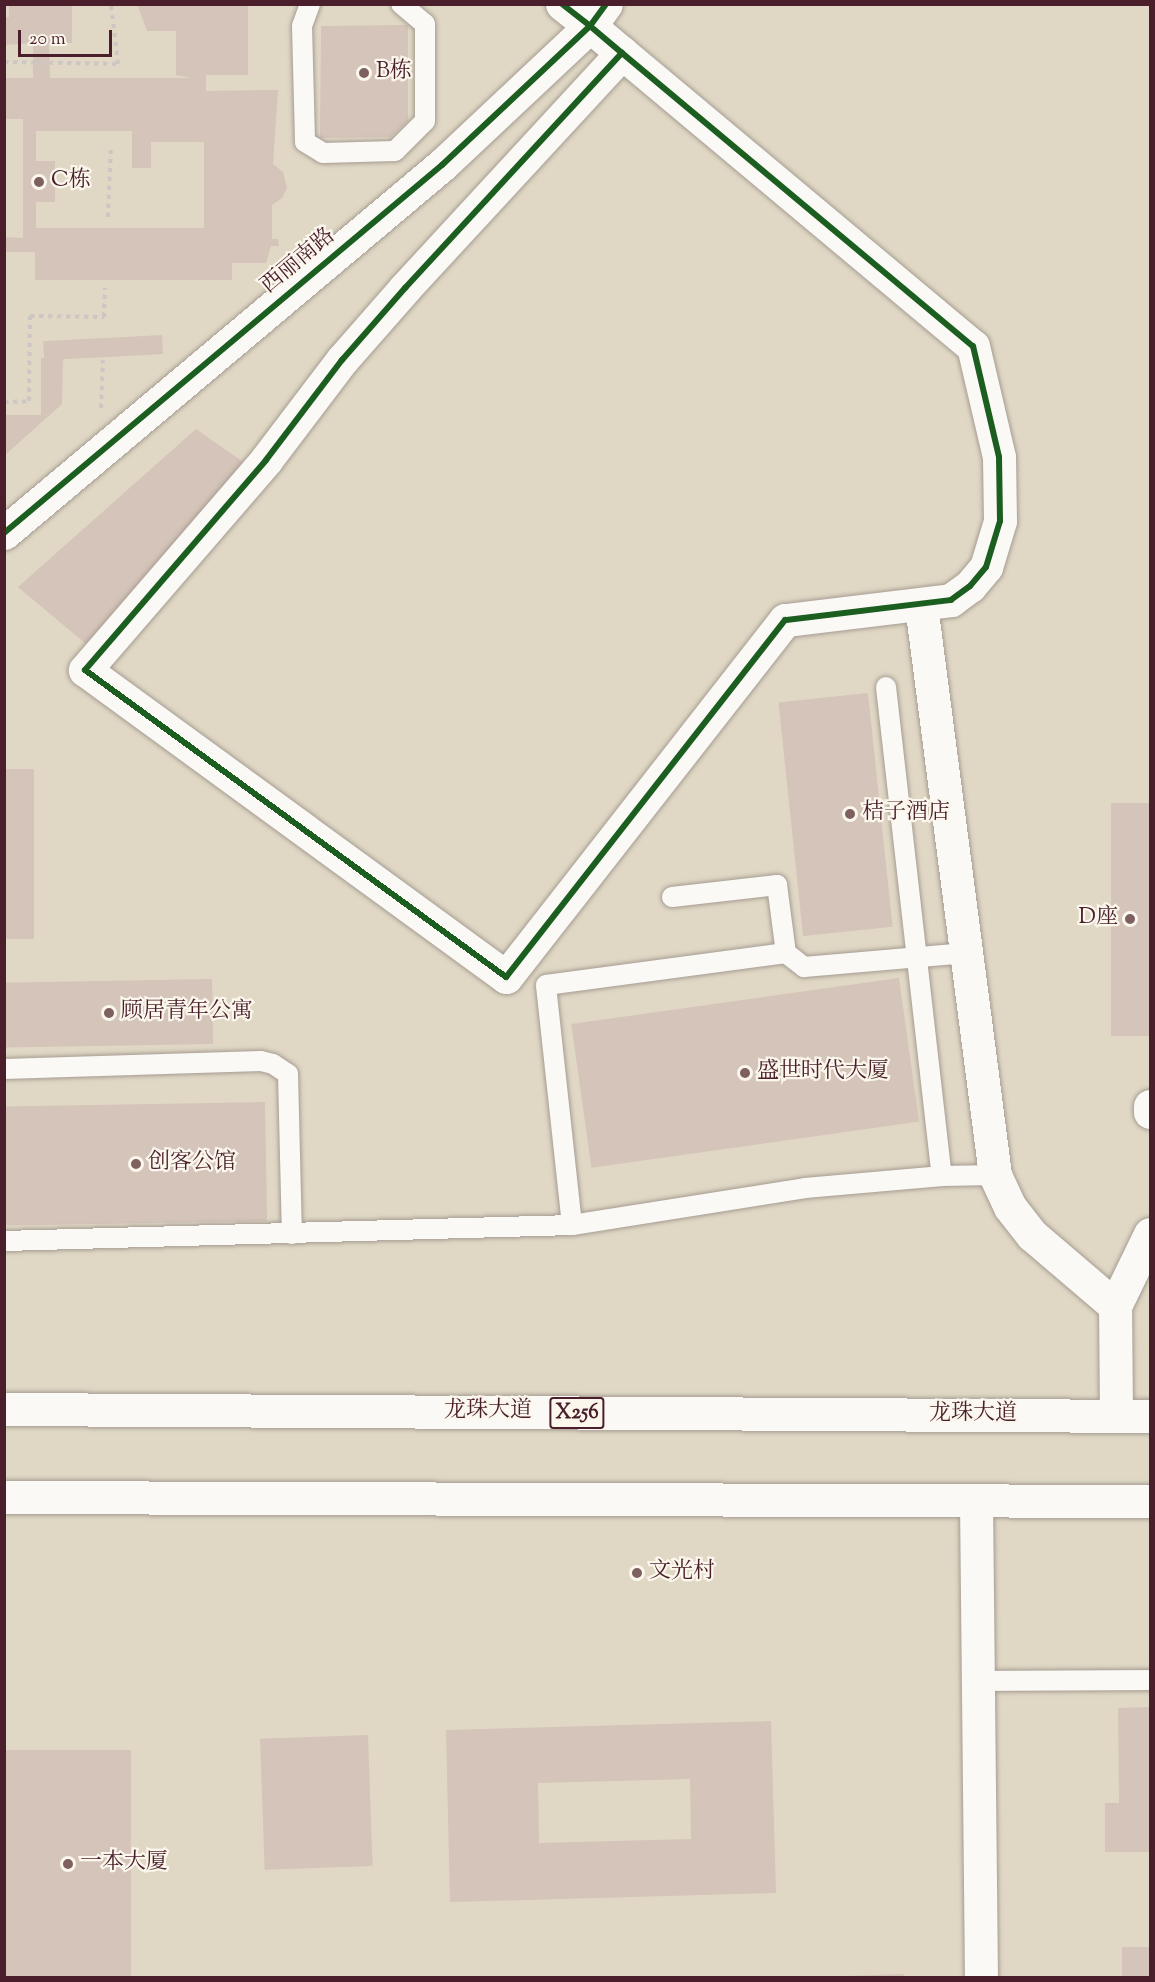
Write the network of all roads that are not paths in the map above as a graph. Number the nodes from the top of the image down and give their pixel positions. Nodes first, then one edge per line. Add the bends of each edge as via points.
1 (310, 4) edge
2 (401, 4) edge
3 (562, 4) edge
4 (598, 15) edge
5 (622, 53) junction
6 (4, 533) edge
7 (921, 605) junction
8 (886, 687) dead end
9 (672, 897) dead end
10 (786, 953) junction
11 (966, 953) junction
12 (916, 958) junction
13 (4, 1069) edge
14 (1150, 1106) edge
15 (1150, 1112) edge
16 (995, 1175) junction
17 (942, 1176) junction
18 (572, 1225) junction
19 (292, 1234) junction
20 (1150, 1234) edge
21 (4, 1241) edge
22 (1115, 1306) junction
23 (4, 1409) edge
24 (1116, 1416) junction
25 (1150, 1416) edge
26 (4, 1497) edge
27 (976, 1501) junction
28 (1150, 1501) edge
29 (1150, 1680) edge
30 (978, 1681) junction
31 (981, 1977) edge

1 - 2 lane via 302,26 305,142 323,153 395,151 425,121 425,24
3 - 4 street
4 - 5 street
4 - 6 street, 西丽南路 via 442,165
5 - 7 street via 973,346 999,457 1000,521 986,567 970,586 951,600
5 - 7 street via 342,360 266,460 85,670 506,977 785,620
7 - 11 street
8 - 12 lane
9 - 10 lane via 777,885
10 - 12 lane via 804,967
10 - 18 lane via 546,985
11 - 12 lane
11 - 16 street
12 - 17 lane
13 - 19 lane via 261,1060 273,1064 288,1074
14 - 15 street
16 - 17 lane
16 - 22 street via 1010,1207 1032,1235
17 - 18 lane via 805,1188
18 - 19 lane
19 - 21 lane
20 - 22 street
22 - 24 street
23 - 24 street, 龙珠大道 / X256
24 - 25 street, 龙珠大道 / X256
26 - 27 street
27 - 28 street
27 - 30 street
29 - 30 lane
30 - 31 street

